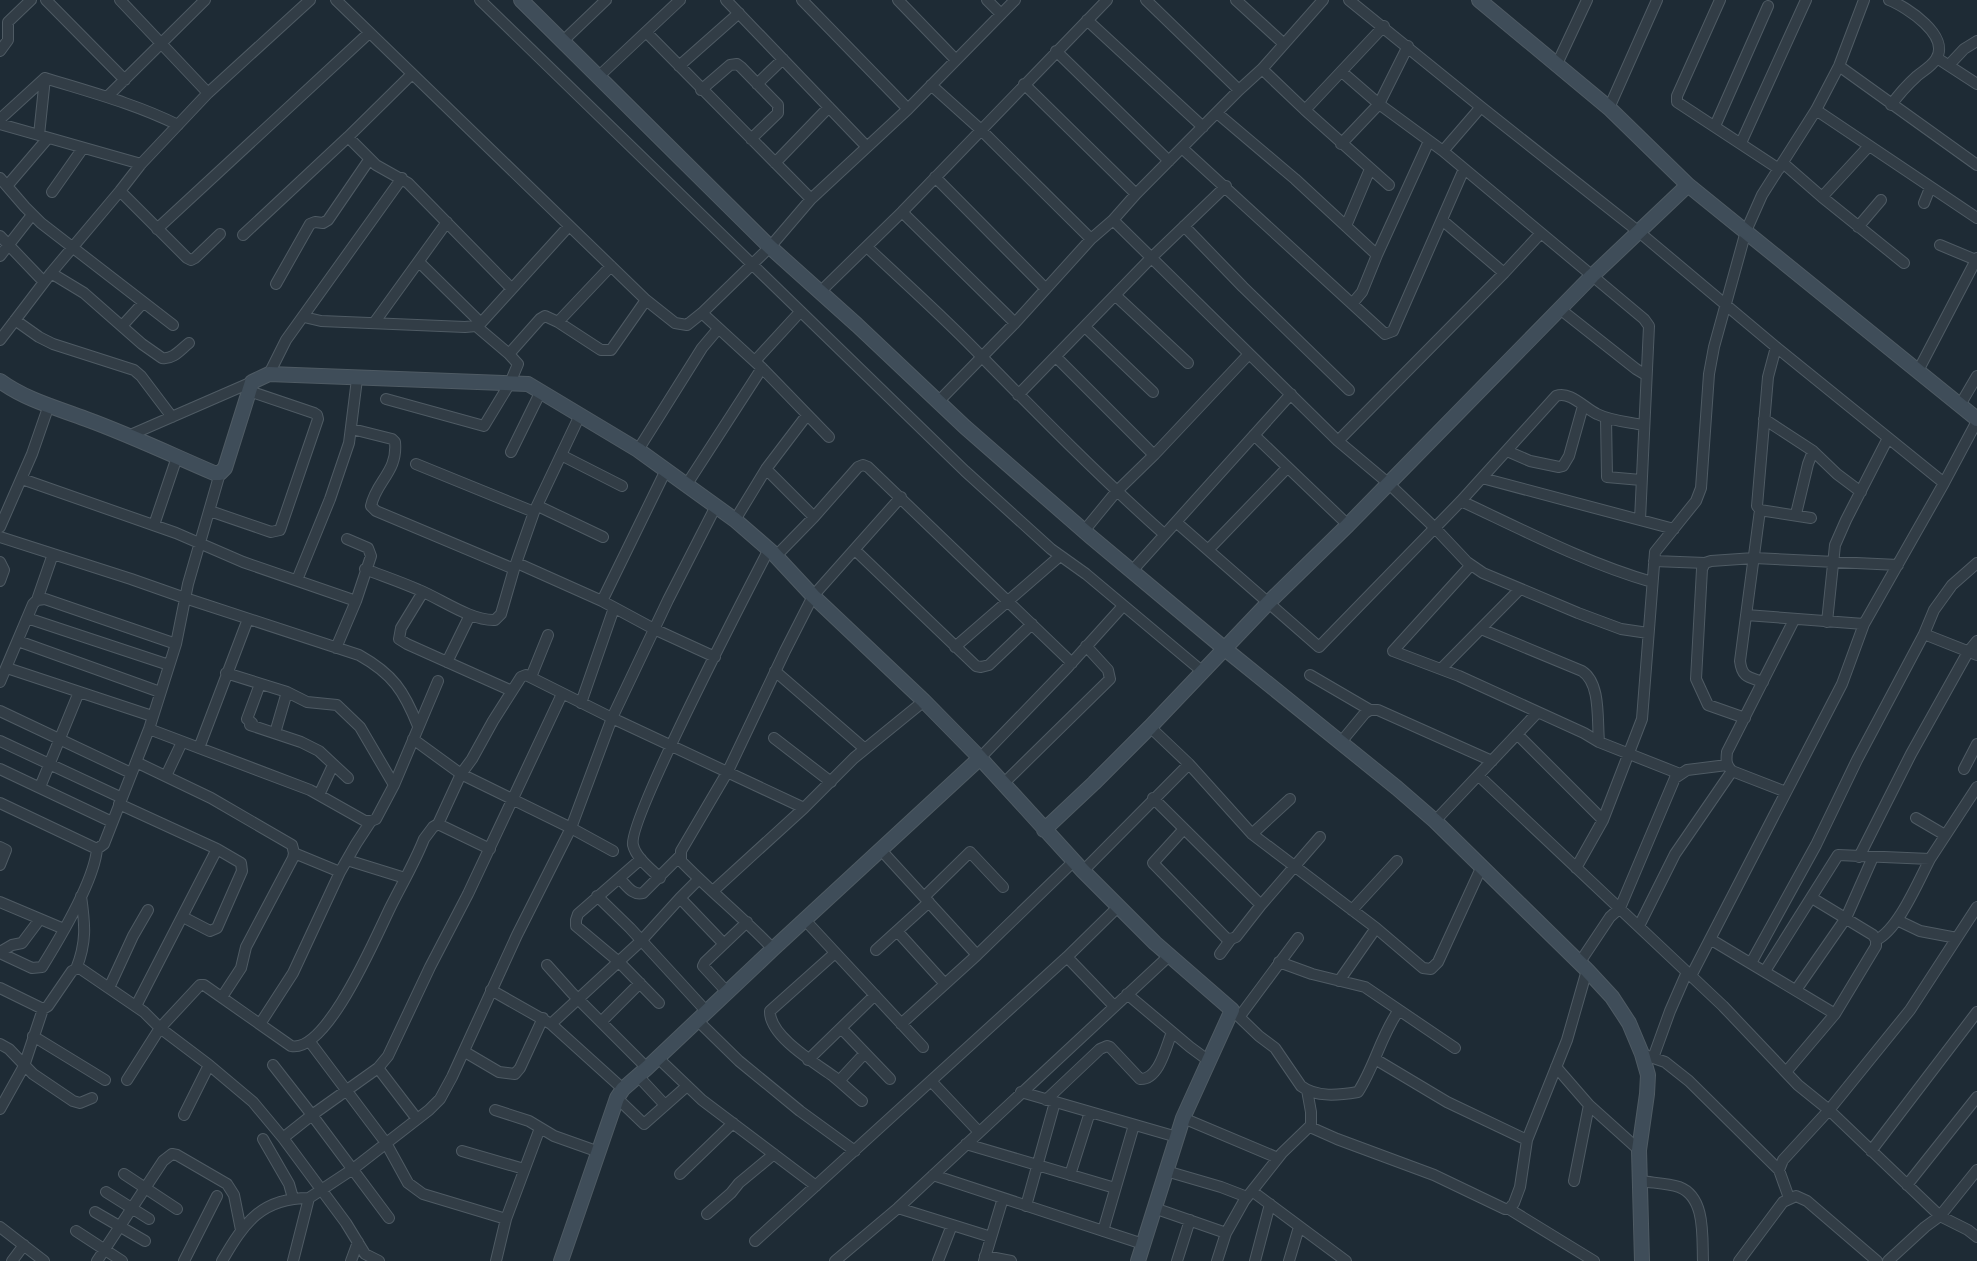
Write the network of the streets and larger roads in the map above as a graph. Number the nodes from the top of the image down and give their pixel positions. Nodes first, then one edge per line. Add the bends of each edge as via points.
1 (31, 0) edge
2 (46, 0) edge
3 (120, 0) edge
4 (205, 0) edge
5 (310, 0) edge
6 (336, 0) edge
7 (480, 0) edge
8 (521, 0) edge
9 (606, 0) edge
10 (680, 0) edge
11 (726, 0) edge
12 (802, 0) edge
13 (898, 0) edge
14 (987, 0) edge
15 (1015, 0) edge
16 (1107, 0) edge
17 (1146, 0) edge
18 (1236, 0) edge
19 (1323, 0) edge
20 (1349, 0) edge
21 (1479, 0) edge
22 (1657, 0) edge
23 (1720, 0) edge
24 (1806, 0) edge
25 (1864, 0) edge
26 (1585, 1) edge
27 (1895, 1) edge
28 (1768, 6) dead end
29 (739, 13) junction
30 (1001, 14) junction
31 (1087, 20) junction
32 (1384, 26) junction
33 (646, 32) junction
34 (369, 33) junction
35 (563, 41) junction
36 (1977, 41) edge
37 (1284, 44) junction
38 (161, 45) junction
39 (1408, 46) junction
40 (0, 51) edge
41 (1056, 51) junction
42 (1937, 58) junction
43 (783, 59) junction
44 (956, 60) junction
45 (1557, 64) junction
46 (1949, 65) junction
47 (679, 66) junction
48 (1839, 66) junction
49 (1262, 69) junction
50 (1342, 72) junction
51 (412, 74) junction
52 (598, 77) junction
53 (45, 78) junction
54 (125, 80) junction
55 (757, 84) junction
56 (1024, 84) junction
57 (1977, 84) edge
58 (931, 85) junction
59 (701, 90) junction
60 (1239, 90) junction
61 (208, 93) junction
62 (107, 97) junction
63 (1379, 104) junction
64 (1891, 105) junction
65 (829, 107) junction
66 (1481, 107) junction
67 (1609, 108) junction
68 (908, 109) junction
69 (1305, 110) junction
70 (1816, 110) junction
71 (1217, 113) junction
72 (0, 121) edge
73 (178, 125) junction
74 (1715, 126) junction
75 (1203, 127) junction
76 (980, 129) junction
77 (44, 136) junction
78 (348, 137) junction
79 (751, 139) junction
80 (1429, 141) junction
81 (1741, 143) junction
82 (1341, 144) junction
83 (1869, 146) junction
84 (867, 147) junction
85 (83, 148) junction
86 (1182, 148) junction
87 (1443, 151) junction
88 (369, 160) junction
89 (1169, 161) junction
90 (775, 163) junction
91 (141, 164) junction
92 (1977, 165) edge
93 (1781, 166) junction
94 (1370, 169) junction
95 (1464, 169) junction
96 (935, 177) junction
97 (402, 178) junction
98 (4, 182) edge
99 (1389, 185) dead end
100 (1688, 185) junction
101 (1226, 186) junction
102 (1930, 188) junction
103 (120, 191) junction
104 (52, 192) dead end
105 (1136, 194) junction
106 (1822, 197) junction
107 (811, 199) junction
108 (1881, 200) dead end
109 (1924, 203) dead end
110 (902, 212) junction
111 (32, 215) junction
112 (1977, 218) edge
113 (1113, 220) junction
114 (1442, 220) junction
115 (447, 222) junction
116 (569, 226) junction
117 (1184, 226) junction
118 (1346, 226) junction
119 (1858, 227) junction
120 (157, 229) junction
121 (1746, 231) junction
122 (1639, 232) junction
123 (1541, 233) junction
124 (220, 234) dead end
125 (243, 235) dead end
126 (0, 236) edge
127 (1091, 239) junction
128 (9, 245) junction
129 (1940, 245) dead end
130 (770, 247) junction
131 (867, 247) junction
132 (72, 248) junction
133 (1377, 255) junction
134 (0, 256) edge
135 (1151, 258) junction
136 (1977, 259) edge
137 (419, 262) junction
138 (1904, 263) dead end
139 (752, 265) junction
140 (611, 266) junction
141 (1504, 273) junction
142 (1592, 276) junction
143 (48, 277) junction
144 (276, 284) dead end
145 (512, 289) junction
146 (1046, 289) junction
147 (820, 292) junction
148 (1115, 295) junction
149 (646, 300) junction
150 (143, 303) junction
151 (1352, 304) junction
152 (1726, 305) junction
153 (1560, 309) junction
154 (800, 312) junction
155 (702, 313) junction
156 (304, 317) junction
157 (15, 320) junction
158 (558, 322) junction
159 (374, 323) junction
160 (1015, 323) junction
161 (479, 324) junction
162 (173, 325) dead end
163 (122, 326) junction
164 (1085, 327) junction
165 (718, 329) junction
166 (2, 333) edge
167 (189, 343) dead end
168 (1776, 347) junction
169 (509, 354) junction
170 (1249, 354) junction
171 (982, 357) junction
172 (1056, 357) junction
173 (1188, 363) dead end
174 (758, 365) junction
175 (1918, 371) junction
176 (269, 374) junction
177 (1646, 375) junction
178 (1977, 376) edge
179 (357, 379) junction
180 (0, 381) edge
181 (510, 383) junction
182 (250, 387) junction
183 (1349, 390) dead end
184 (541, 391) junction
185 (1153, 392) dead end
186 (1291, 394) junction
187 (1018, 395) junction
188 (386, 399) dead end
189 (938, 402) junction
190 (49, 405) junction
191 (1960, 405) junction
192 (1583, 406) junction
193 (580, 415) junction
194 (807, 415) junction
195 (172, 417) junction
196 (1606, 418) junction
197 (1764, 419) junction
198 (1977, 420) edge
199 (1643, 425) junction
200 (352, 429) junction
201 (1254, 435) junction
202 (128, 436) junction
203 (829, 437) dead end
204 (1888, 438) junction
205 (1338, 441) junction
206 (638, 450) junction
207 (1507, 451) junction
208 (1813, 451) junction
209 (511, 452) dead end
210 (561, 455) junction
211 (1154, 455) junction
212 (177, 457) junction
213 (416, 464) dead end
214 (1287, 468) junction
215 (766, 469) junction
216 (666, 470) junction
217 (220, 473) junction
218 (1482, 478) junction
219 (22, 479) junction
220 (1641, 480) junction
221 (1388, 483) junction
222 (1944, 483) junction
223 (687, 484) junction
224 (622, 486) dead end
225 (1116, 492) junction
226 (1861, 492) junction
227 (901, 497) junction
228 (1461, 501) junction
229 (716, 506) junction
230 (536, 509) junction
231 (1760, 510) junction
232 (210, 511) junction
233 (1796, 514) junction
234 (814, 517) junction
235 (1811, 518) dead end
236 (735, 520) junction
237 (1640, 520) junction
238 (1176, 522) junction
239 (154, 525) junction
240 (1348, 525) junction
241 (0, 527) edge
242 (1434, 527) junction
243 (1674, 529) junction
244 (1084, 531) junction
245 (1164, 534) junction
246 (0, 537) edge
247 (603, 537) dead end
248 (347, 539) dead end
249 (201, 543) junction
250 (855, 550) junction
251 (1208, 550) junction
252 (773, 552) junction
253 (53, 554) junction
254 (1060, 556) junction
255 (1754, 558) junction
256 (1654, 561) junction
257 (0, 562) edge
258 (1834, 562) junction
259 (1705, 563) junction
260 (1977, 563) edge
261 (1471, 565) junction
262 (1898, 565) junction
263 (515, 566) junction
264 (365, 569) junction
265 (1132, 571) junction
266 (297, 580) junction
267 (0, 581) edge
268 (1652, 582) junction
269 (1520, 589) junction
270 (423, 592) junction
271 (813, 596) junction
272 (185, 598) junction
273 (37, 600) junction
274 (356, 601) junction
275 (602, 601) junction
276 (1008, 601) junction
277 (1268, 603) junction
278 (1123, 606) junction
279 (614, 608) junction
280 (470, 615) junction
281 (1746, 615) junction
282 (27, 618) junction
283 (248, 619) junction
284 (1794, 620) junction
285 (1827, 622) junction
286 (1032, 624) junction
287 (1864, 624) junction
288 (654, 629) junction
289 (1481, 629) junction
290 (1648, 633) junction
291 (1924, 634) junction
292 (548, 635) dead end
293 (18, 641) junction
294 (1977, 641) edge
295 (176, 644) junction
296 (1086, 646) junction
297 (955, 647) junction
298 (336, 648) junction
299 (1225, 649) junction
300 (1972, 654) edge
301 (715, 657) junction
302 (447, 662) junction
303 (6, 663) edge
304 (1072, 663) junction
305 (169, 665) junction
306 (1441, 669) junction
307 (775, 671) junction
308 (1203, 672) junction
309 (226, 673) junction
310 (1310, 675) dead end
311 (531, 677) junction
312 (438, 681) dead end
313 (0, 682) edge
314 (1763, 682) junction
315 (260, 684) junction
316 (512, 691) junction
317 (79, 692) junction
318 (160, 692) junction
319 (287, 692) junction
320 (562, 694) junction
321 (924, 701) junction
322 (581, 703) junction
323 (1370, 710) junction
324 (0, 711) edge
325 (1537, 713) junction
326 (152, 716) junction
327 (612, 718) junction
328 (1745, 718) junction
329 (418, 726) junction
330 (1150, 727) junction
331 (149, 729) junction
332 (275, 733) junction
333 (1517, 734) junction
334 (774, 738) dead end
335 (59, 739) junction
336 (413, 739) junction
337 (0, 741) edge
338 (182, 742) junction
339 (1341, 742) junction
340 (1599, 742) junction
341 (1977, 744) edge
342 (672, 745) junction
343 (199, 748) junction
344 (865, 749) junction
345 (1629, 754) junction
346 (980, 758) junction
347 (1492, 761) junction
348 (136, 762) junction
349 (49, 764) junction
350 (1189, 764) junction
351 (333, 765) junction
352 (1729, 768) junction
353 (0, 769) edge
354 (1964, 769) dead end
355 (728, 771) junction
356 (131, 773) junction
357 (461, 774) junction
358 (1680, 774) junction
359 (166, 776) junction
360 (1479, 776) junction
361 (348, 778) dead end
362 (831, 782) junction
363 (1003, 784) junction
364 (394, 785) junction
365 (40, 787) junction
366 (1977, 787) edge
367 (1786, 792) junction
368 (319, 795) junction
369 (1153, 798) junction
370 (513, 799) junction
371 (1290, 799) dead end
372 (120, 801) junction
373 (0, 803) edge
374 (804, 808) junction
375 (1916, 818) dead end
376 (1603, 820) junction
377 (371, 821) junction
378 (1435, 821) junction
379 (112, 822) junction
380 (438, 824) junction
381 (571, 828) junction
382 (1044, 830) junction
383 (1183, 830) junction
384 (1252, 834) junction
385 (1945, 835) junction
386 (1320, 837) dead end
387 (0, 847) edge
388 (97, 849) junction
389 (217, 849) junction
390 (490, 849) junction
391 (881, 850) junction
392 (613, 851) dead end
393 (294, 853) junction
394 (680, 856) junction
395 (1859, 857) junction
396 (1873, 857) junction
397 (641, 859) junction
398 (1930, 859) junction
399 (347, 860) junction
400 (1397, 861) dead end
401 (0, 865) edge
402 (1079, 866) junction
403 (1482, 866) junction
404 (1294, 867) junction
405 (1576, 868) junction
406 (340, 872) junction
407 (405, 878) junction
408 (660, 878) junction
409 (620, 879) junction
410 (699, 879) junction
411 (1003, 887) dead end
412 (713, 891) junction
413 (81, 896) junction
414 (597, 896) junction
415 (680, 898) junction
416 (1812, 898) junction
417 (926, 899) junction
418 (0, 902) edge
419 (1261, 905) junction
420 (1119, 906) junction
421 (1977, 907) edge
422 (1620, 908) junction
423 (148, 910) dead end
424 (1352, 910) junction
425 (183, 917) junction
426 (1846, 918) junction
427 (40, 919) junction
428 (804, 919) junction
429 (1897, 920) junction
430 (747, 922) junction
431 (1639, 926) junction
432 (1376, 928) junction
433 (64, 929) junction
434 (897, 931) junction
435 (1298, 938) dead end
436 (1957, 938) junction
437 (1231, 939) junction
438 (1710, 939) junction
439 (1876, 940) junction
440 (641, 941) junction
441 (724, 944) junction
442 (773, 949) junction
443 (876, 950) dead end
444 (0, 952) edge
445 (835, 953) junction
446 (1220, 954) dead end
447 (977, 955) junction
448 (1170, 955) junction
449 (1067, 957) junction
450 (619, 962) junction
451 (1279, 962) junction
452 (1751, 963) junction
453 (547, 965) dead end
454 (1584, 966) junction
455 (76, 969) junction
456 (1765, 971) junction
457 (1689, 974) junction
458 (1339, 981) junction
459 (640, 983) junction
460 (945, 984) junction
461 (0, 988) edge
462 (109, 988) junction
463 (491, 990) junction
464 (1796, 990) junction
465 (727, 992) junction
466 (1127, 994) junction
467 (875, 995) junction
468 (222, 997) junction
469 (579, 1000) junction
470 (659, 1003) dead end
471 (136, 1006) junction
472 (1114, 1006) junction
473 (43, 1009) junction
474 (1399, 1010) junction
475 (1977, 1012) edge
476 (1236, 1013) junction
477 (1835, 1014) junction
478 (702, 1016) junction
479 (547, 1021) junction
480 (601, 1022) junction
481 (260, 1024) junction
482 (901, 1024) junction
483 (160, 1028) junction
484 (841, 1028) junction
485 (1172, 1032) junction
486 (33, 1036) junction
487 (310, 1042) junction
488 (0, 1044) edge
489 (923, 1047) dead end
490 (1455, 1048) dead end
491 (465, 1052) junction
492 (865, 1053) junction
493 (1648, 1056) junction
494 (1375, 1059) junction
495 (808, 1060) junction
496 (1209, 1061) junction
497 (209, 1065) junction
498 (273, 1065) dead end
499 (24, 1066) junction
500 (1556, 1067) junction
501 (378, 1068) junction
502 (648, 1068) junction
503 (1786, 1072) junction
504 (890, 1079) dead end
505 (105, 1080) dead end
506 (127, 1080) dead end
507 (839, 1081) junction
508 (931, 1081) junction
509 (687, 1086) junction
510 (347, 1089) junction
511 (1307, 1090) junction
512 (1021, 1092) junction
513 (620, 1093) junction
514 (1977, 1097) edge
515 (92, 1098) dead end
516 (862, 1101) dead end
517 (1051, 1101) junction
518 (665, 1105) junction
519 (1589, 1105) junction
520 (0, 1109) edge
521 (495, 1110) dead end
522 (1829, 1110) junction
523 (1090, 1112) junction
524 (184, 1115) dead end
525 (312, 1115) junction
526 (1183, 1118) junction
527 (417, 1119) junction
528 (733, 1123) junction
529 (1134, 1125) junction
530 (1310, 1127) junction
531 (540, 1128) junction
532 (979, 1132) junction
533 (1177, 1137) junction
534 (283, 1138) junction
535 (263, 1139) dead end
536 (1527, 1140) junction
537 (386, 1143) junction
538 (966, 1144) junction
539 (1639, 1150) junction
540 (462, 1151) dead end
541 (855, 1151) junction
542 (1871, 1151) junction
543 (599, 1152) junction
544 (774, 1154) junction
545 (1278, 1158) junction
546 (1038, 1165) junction
547 (353, 1169) junction
548 (524, 1169) junction
549 (1779, 1170) junction
550 (1977, 1170) edge
551 (1166, 1171) junction
552 (124, 1174) dead end
553 (680, 1174) dead end
554 (933, 1175) junction
555 (1070, 1175) junction
556 (1574, 1181) dead end
557 (1641, 1181) junction
558 (1907, 1185) junction
559 (816, 1186) junction
560 (146, 1188) junction
561 (1115, 1188) junction
562 (322, 1191) junction
563 (106, 1192) dead end
564 (1249, 1194) junction
565 (217, 1196) dead end
566 (293, 1198) junction
567 (309, 1198) junction
568 (1003, 1198) junction
569 (1789, 1198) junction
570 (1270, 1204) junction
571 (1026, 1206) junction
572 (133, 1208) junction
573 (898, 1208) junction
574 (1154, 1208) junction
575 (177, 1209) dead end
576 (1509, 1209) junction
577 (95, 1212) dead end
578 (707, 1214) dead end
579 (1940, 1216) junction
580 (389, 1218) dead end
581 (149, 1219) dead end
582 (506, 1219) junction
583 (1190, 1220) junction
584 (952, 1225) junction
585 (0, 1227) edge
586 (1299, 1227) junction
587 (120, 1228) junction
588 (241, 1230) junction
589 (76, 1231) dead end
590 (1103, 1231) junction
591 (1226, 1233) junction
592 (991, 1237) junction
593 (1977, 1237) edge
594 (145, 1241) dead end
595 (755, 1241) dead end
596 (358, 1242) junction
597 (1143, 1244) junction
598 (24, 1245) junction
599 (105, 1250) junction
600 (1329, 1256) edge
601 (985, 1259) edge
602 (12, 1261) edge
603 (44, 1261) edge
604 (97, 1261) edge
605 (122, 1261) edge
606 (184, 1261) edge
607 (222, 1261) edge
608 (293, 1261) edge
609 (351, 1261) edge
610 (379, 1261) edge
611 (496, 1261) edge
612 (561, 1261) edge
613 (835, 1261) edge
614 (938, 1261) edge
615 (1011, 1261) edge
616 (1138, 1261) edge
617 (1177, 1261) edge
618 (1217, 1261) edge
619 (1255, 1261) edge
620 (1289, 1261) edge
621 (1346, 1261) edge
622 (1594, 1261) edge
623 (1642, 1261) edge
624 (1703, 1261) edge
625 (1739, 1261) edge
626 (1877, 1261) edge
627 (1888, 1261) edge

1 - 40 street via 8,22 8,40
2 - 54 street
3 - 38 street
4 - 38 street
5 - 61 street
6 - 34 street
7 - 139 street
8 - 35 street
9 - 35 street
10 - 33 street
11 - 29 street
12 - 68 street
13 - 44 street
14 - 30 street
15 - 30 street
16 - 31 street
17 - 60 street
18 - 37 street
19 - 37 street
20 - 32 street
21 - 45 street
22 - 67 street
23 - 74 street via 1677,96 1677,102
24 - 81 street
25 - 48 street
26 - 45 street
27 - 42 street via 1930,30 1939,43
28 - 74 street
29 - 43 street
29 - 47 street
30 - 44 street
31 - 41 street
31 - 75 street
32 - 39 street
32 - 50 street
33 - 47 street
33 - 52 street
34 - 51 street
34 - 120 street
35 - 52 street
36 - 46 street
37 - 49 street
38 - 54 street
38 - 61 street
39 - 63 street
39 - 66 street
41 - 56 street
41 - 89 street
42 - 46 street
42 - 64 street
43 - 55 street
43 - 65 street
44 - 58 street
45 - 67 street
46 - 57 street
47 - 59 street
48 - 64 street
48 - 70 street
49 - 60 street
49 - 69 street
50 - 63 street
50 - 69 street
51 - 78 street
51 - 116 street
52 - 130 street
53 - 62 street
53 - 72 street
53 - 77 street
54 - 62 street
55 - 59 street via 733,64
55 - 79 street via 779,109
56 - 76 street
56 - 105 street
58 - 68 street
58 - 76 street
59 - 79 street
60 - 71 street
61 - 73 street
62 - 73 street
63 - 80 street
63 - 82 street
64 - 92 street
65 - 84 street
65 - 90 street
66 - 87 street
66 - 122 street
67 - 100 street
68 - 84 street
69 - 82 street
70 - 83 street
70 - 93 street
71 - 75 street
71 - 118 street
72 - 77 street
73 - 91 street
74 - 81 street
75 - 86 street
76 - 96 street
76 - 127 street
77 - 85 street
77 - 98 street
78 - 88 street
78 - 125 street
79 - 90 street
80 - 87 street
80 - 133 street
81 - 93 street
82 - 94 street
83 - 102 street
83 - 106 street
84 - 107 street
85 - 91 street
85 - 104 street
86 - 89 street
86 - 101 street
87 - 95 street
88 - 97 street
88 - 144 street via 328,220 310,224
89 - 105 street
90 - 107 street
91 - 103 street
93 - 106 street
93 - 121 street
94 - 99 street
94 - 118 street
95 - 114 street
95 - 123 street
96 - 110 street
96 - 146 street
97 - 115 street
97 - 156 street
98 - 111 street
100 - 121 street
100 - 122 street
101 - 117 street
101 - 151 street
102 - 109 street
102 - 112 street
103 - 120 street
103 - 132 street
105 - 113 street
106 - 119 street
107 - 130 street
108 - 119 street
110 - 131 street
110 - 160 street
111 - 128 street
111 - 132 street
113 - 127 street
113 - 135 street
114 - 141 street
114 - 151 street via 1393,331 1385,334
115 - 137 street
115 - 145 street
116 - 140 street
116 - 145 street
117 - 135 street
117 - 183 street
118 - 133 street
119 - 138 street
120 - 124 street via 191,260
121 - 152 street
121 - 175 street
122 - 142 street
122 - 152 street
123 - 141 street
123 - 142 street
126 - 128 street
127 - 146 street
128 - 134 street
128 - 143 street
129 - 136 street
130 - 139 street
130 - 147 street
131 - 147 street
131 - 171 street
132 - 143 street
132 - 150 street
133 - 151 street
135 - 148 street
135 - 170 street
136 - 175 street
137 - 159 street
137 - 161 street
139 - 154 street
139 - 155 street
140 - 149 street
140 - 158 street
141 - 205 street
142 - 153 street
142 - 177 street via 1649,326
143 - 157 street
143 - 163 street via 84,293
145 - 161 street
146 - 160 street
147 - 189 street
148 - 164 street
148 - 173 street
149 - 155 street via 680,325
149 - 158 street via 606,351
150 - 162 street
150 - 163 street
152 - 168 street
152 - 243 street via 1709,374 1701,488
153 - 177 street
153 - 221 street
154 - 174 street
154 - 254 street
155 - 165 street
156 - 159 street
156 - 176 street
157 - 166 street
157 - 195 street via 53,344 134,370
158 - 169 street via 542,317
159 - 161 street
160 - 171 street
161 - 169 street
163 - 167 street via 166,359
164 - 172 street
164 - 185 street
165 - 174 street
165 - 206 street
168 - 197 street
168 - 204 street
169 - 181 street via 518,364
170 - 186 street
170 - 211 street
171 - 187 street
171 - 189 street
172 - 187 street
172 - 211 street
174 - 194 street
174 - 223 street
175 - 191 street
176 - 179 street
176 - 182 street
177 - 199 street
178 - 191 street
179 - 181 street
179 - 200 street
180 - 190 street
181 - 184 street
181 - 188 street via 481,426
182 - 195 street
182 - 217 street
182 - 232 street via 318,419 280,530 271,532
184 - 193 street
184 - 209 street
186 - 201 street
186 - 205 street
187 - 225 street
189 - 244 street
190 - 202 street
190 - 219 street
191 - 198 street
192 - 196 street
192 - 207 street via 1569,396 1556,396
192 - 207 street via 1563,466
193 - 206 street
193 - 210 street
194 - 203 street
194 - 215 street
195 - 202 street
196 - 199 street
196 - 220 street via 1607,477
197 - 208 street
197 - 231 street
198 - 222 street
199 - 220 street
200 - 263 street via 395,442 391,469 372,499 376,511
200 - 266 street
201 - 214 street
201 - 238 street
202 - 212 street
204 - 222 street
204 - 226 street
205 - 221 street
206 - 216 street
207 - 218 street
208 - 226 street
208 - 233 street
210 - 224 street
210 - 230 street
211 - 225 street
212 - 217 street
212 - 239 street
213 - 230 street
214 - 240 street
214 - 251 street
215 - 234 street
215 - 236 street
216 - 223 street
216 - 275 street
217 - 232 street
218 - 228 street
218 - 237 street
219 - 239 street
219 - 241 street
220 - 237 street
221 - 240 street
221 - 242 street
222 - 262 street
223 - 229 street
225 - 244 street
225 - 245 street
226 - 258 street via 1835,545
227 - 234 street via 863,465
227 - 250 street
227 - 276 street
228 - 242 street
228 - 268 street
229 - 236 street
229 - 288 street
230 - 247 street
230 - 263 street
231 - 233 street
231 - 255 street
232 - 249 street
233 - 235 street
234 - 252 street
236 - 252 street
237 - 243 street
238 - 245 street
238 - 251 street
239 - 249 street
240 - 277 street
242 - 261 street
242 - 277 street via 1319,647
243 - 256 street
244 - 265 street
245 - 265 street
246 - 253 street
248 - 264 street via 370,551
249 - 266 street
249 - 272 street
250 - 271 street
250 - 297 street
251 - 277 street
252 - 271 street
252 - 301 street
253 - 272 street
253 - 273 street
254 - 276 street
254 - 278 street
255 - 258 street
255 - 259 street
255 - 281 street
256 - 259 street
256 - 268 street
257 - 267 street
258 - 262 street
258 - 285 street
259 - 328 street via 1696,679 1708,705
260 - 291 street via 1952,585
261 - 269 street
261 - 306 street via 1393,651
262 - 287 street
263 - 275 street
263 - 280 street via 501,614 486,621
264 - 270 street
264 - 274 street
265 - 299 street
266 - 274 street
268 - 290 street
269 - 289 street
269 - 290 street via 1621,629
270 - 280 street
270 - 302 street via 399,639
271 - 307 street
271 - 321 street
272 - 283 street
272 - 295 street
273 - 282 street
273 - 295 street
274 - 298 street
275 - 279 street
276 - 286 street
276 - 297 street
277 - 299 street
278 - 296 street
278 - 308 street
279 - 288 street
279 - 322 street
280 - 302 street
281 - 284 street
281 - 314 street via 1741,671
282 - 293 street
282 - 305 street
283 - 298 street
283 - 309 street
284 - 285 street
284 - 314 street
285 - 287 street
286 - 297 street via 989,665 976,666
286 - 304 street
287 - 367 street via 1842,684
288 - 301 street
288 - 327 street
289 - 306 street
289 - 340 street via 1590,676
290 - 345 street via 1642,719
291 - 300 street
291 - 452 street
292 - 311 street
293 - 303 street
293 - 318 street
294 - 300 street
295 - 305 street
296 - 304 street
296 - 363 street via 1110,679
298 - 329 street via 359,655 394,680
299 - 308 street
299 - 339 street
300 - 395 street via 1911,754
301 - 342 street
302 - 316 street
303 - 313 street
303 - 317 street
304 - 346 street
305 - 318 street
306 - 325 street
307 - 344 street
307 - 355 street
308 - 330 street
309 - 315 street
309 - 343 street
310 - 323 street
311 - 316 street via 521,677
311 - 320 street
312 - 329 street
314 - 328 street
315 - 319 street
315 - 332 street via 247,719 250,725
316 - 357 street
317 - 326 street
317 - 335 street
318 - 326 street
319 - 332 street
319 - 364 street via 307,702 337,705 360,727
320 - 322 street
320 - 370 street
321 - 344 street
321 - 346 street
322 - 327 street
323 - 339 street
323 - 347 street
324 - 335 street
325 - 333 street
325 - 340 street
326 - 331 street
327 - 342 street
327 - 381 street
328 - 352 street via 1727,752
329 - 336 street
330 - 350 street
330 - 382 street
331 - 338 street
331 - 348 street
332 - 351 street via 319,751
333 - 347 street
333 - 376 street
334 - 362 street
335 - 349 street
335 - 356 street
336 - 357 street
336 - 364 street
337 - 349 street
338 - 343 street
338 - 359 street
339 - 378 street
340 - 345 street
341 - 354 street
342 - 355 street
342 - 397 street via 633,837
343 - 368 street
344 - 362 street
345 - 358 street
345 - 376 street
346 - 363 street
346 - 391 street
347 - 360 street
348 - 356 street
348 - 359 street
349 - 365 street
349 - 372 street
350 - 369 street
350 - 384 street
351 - 361 street
351 - 368 street
352 - 358 street
352 - 367 street
352 - 431 street via 1675,854
353 - 365 street
355 - 374 street
355 - 394 street
356 - 372 street
357 - 370 street
357 - 380 street
358 - 422 street
359 - 393 street via 278,836 292,845
360 - 378 street
360 - 405 street
362 - 374 street
363 - 382 street
364 - 377 street
365 - 379 street
366 - 385 street
367 - 438 street
368 - 377 street
369 - 383 street
369 - 402 street
370 - 381 street
370 - 390 street
371 - 384 street
372 - 379 street
372 - 389 street
373 - 388 street
374 - 412 street
375 - 385 street
376 - 405 street
377 - 399 street
378 - 403 street
379 - 388 street
380 - 390 street
380 - 407 street via 424,839
381 - 392 street
381 - 463 street
382 - 402 street
383 - 419 street
383 - 437 street via 1153,863
384 - 404 street
385 - 398 street
386 - 404 street
387 - 401 street via 6,850
388 - 413 street
389 - 425 street
389 - 425 street via 243,865 217,928 210,931
390 - 501 street
391 - 417 street
391 - 428 street
393 - 406 street
393 - 468 street via 246,947 241,968
394 - 408 street
394 - 410 street
395 - 396 street
395 - 416 street via 1838,855
396 - 398 street
396 - 426 street
397 - 408 street
397 - 409 street
398 - 429 street
399 - 406 street
399 - 407 street
400 - 424 street
402 - 420 street
402 - 447 street
403 - 432 street via 1431,969
403 - 454 street
404 - 419 street
404 - 424 street
405 - 422 street
406 - 481 street via 293,973
407 - 487 street via 355,982
408 - 409 street via 638,894
409 - 414 street
410 - 412 street
410 - 415 street
411 - 417 street via 970,852
412 - 430 street
413 - 433 street
413 - 455 street via 85,943
414 - 440 street
414 - 450 street via 578,914 576,926
415 - 440 street
415 - 441 street
416 - 426 street
416 - 456 street
417 - 434 street
417 - 447 street
418 - 427 street
419 - 437 street
420 - 448 street
420 - 449 street
421 - 436 street
422 - 431 street
422 - 454 street
423 - 462 street
424 - 432 street
425 - 471 street
426 - 439 street
426 - 464 street
427 - 433 street
427 - 444 street via 22,943
428 - 442 street
428 - 445 street
429 - 436 street
429 - 439 street
430 - 441 street
430 - 442 street
431 - 457 street
432 - 458 street
433 - 444 street via 42,967 32,968
434 - 443 street
434 - 460 street
435 - 451 street
436 - 522 street via 1910,1010
437 - 446 street
438 - 452 street
438 - 457 street
439 - 477 street
440 - 450 street
440 - 478 street
441 - 465 street via 703,966
442 - 465 street
445 - 467 street
445 - 495 street via 770,1011 771,1023
447 - 460 street
448 - 466 street
448 - 476 street
449 - 472 street
449 - 508 street
450 - 459 street
450 - 469 street
451 - 458 street
451 - 476 street
452 - 456 street
453 - 469 street
454 - 493 street via 1612,997
454 - 500 street
455 - 462 street
455 - 473 street
456 - 464 street
457 - 493 street
457 - 503 street
458 - 474 street via 1365,987
459 - 470 street
459 - 480 street
460 - 482 street
461 - 473 street
462 - 471 street
463 - 479 street
463 - 491 street
464 - 477 street
465 - 478 street
466 - 472 street
466 - 485 street
467 - 482 street
467 - 484 street
468 - 481 street
468 - 483 street via 200,985
469 - 479 street
469 - 480 street
471 - 483 street
472 - 512 street
473 - 486 street
474 - 490 street
474 - 494 street
475 - 542 street
476 - 496 street
476 - 511 street via 1275,1048
477 - 503 street
478 - 502 street
478 - 541 street via 751,1071
479 - 491 street via 515,1074 499,1072
479 - 513 street
480 - 502 street
481 - 487 street via 291,1046
482 - 489 street
483 - 497 street
483 - 506 street
484 - 492 street
484 - 495 street
485 - 496 street
485 - 517 street via 1150,1078 1140,1079 1107,1046
486 - 499 street
486 - 505 street
487 - 510 street
488 - 499 street
491 - 527 street via 440,1099
492 - 504 street
492 - 507 street
493 - 539 street
493 - 549 street via 1689,1081
494 - 511 street via 1358,1092
494 - 536 street via 1447,1102
495 - 507 street
496 - 526 street
497 - 524 street
497 - 534 street via 253,1102
498 - 525 street
499 - 515 street via 76,1102
499 - 520 street
500 - 519 street
500 - 536 street
501 - 510 street
501 - 527 street
502 - 509 street
502 - 513 street
502 - 518 street
503 - 522 street
507 - 516 street
508 - 532 street
508 - 541 street
509 - 518 street
509 - 528 street
510 - 525 street
510 - 537 street
511 - 530 street
512 - 517 street
512 - 532 street
513 - 518 street via 644,1124
513 - 543 street
514 - 558 street
517 - 523 street
517 - 546 street
519 - 539 street
519 - 556 street
521 - 531 street
522 - 542 street
522 - 549 street
523 - 529 street
523 - 555 street
525 - 534 street
525 - 547 street
526 - 533 street
526 - 545 street
527 - 537 street
528 - 544 street
528 - 553 street
529 - 533 street
529 - 561 street
530 - 545 street
530 - 576 street
531 - 543 street
531 - 548 street
532 - 538 street
533 - 551 street
534 - 562 street
535 - 566 street
536 - 576 street via 1520,1187
537 - 547 street
537 - 582 street via 418,1192
538 - 546 street
538 - 554 street
539 - 557 street
540 - 548 street
541 - 559 street
542 - 558 street
543 - 612 street
544 - 559 street
544 - 578 street
545 - 564 street
546 - 555 street
546 - 571 street
547 - 562 street
547 - 580 street
548 - 582 street
549 - 569 street
550 - 579 street
551 - 564 street
551 - 574 street
552 - 560 street
554 - 568 street
554 - 573 street
555 - 561 street
557 - 623 street
557 - 624 street via 1689,1193 1700,1216
558 - 579 street
559 - 595 street
560 - 572 street
560 - 575 street
560 - 588 street via 163,1161 177,1155 227,1184
561 - 590 street
562 - 567 street
562 - 596 street
563 - 572 street
564 - 570 street
564 - 591 street
565 - 606 street
566 - 567 street
566 - 588 street via 272,1204
567 - 608 street
568 - 571 street
568 - 592 street
569 - 625 street
569 - 626 street via 1807,1201
570 - 586 street
570 - 619 street
571 - 590 street
572 - 581 street
572 - 587 street
573 - 584 street
573 - 613 street
574 - 583 street
574 - 597 street
576 - 622 street
577 - 587 street
579 - 593 street
579 - 627 street
582 - 611 street
583 - 591 street
583 - 617 street
584 - 592 street
584 - 614 street
585 - 598 street
586 - 600 street
586 - 620 street
587 - 594 street
587 - 599 street
588 - 607 street
589 - 599 street
590 - 597 street
591 - 618 street
592 - 601 street
596 - 609 street
596 - 610 street via 365,1254
597 - 616 street
598 - 602 street
598 - 603 street
599 - 604 street
599 - 605 street
600 - 621 street
601 - 615 street

